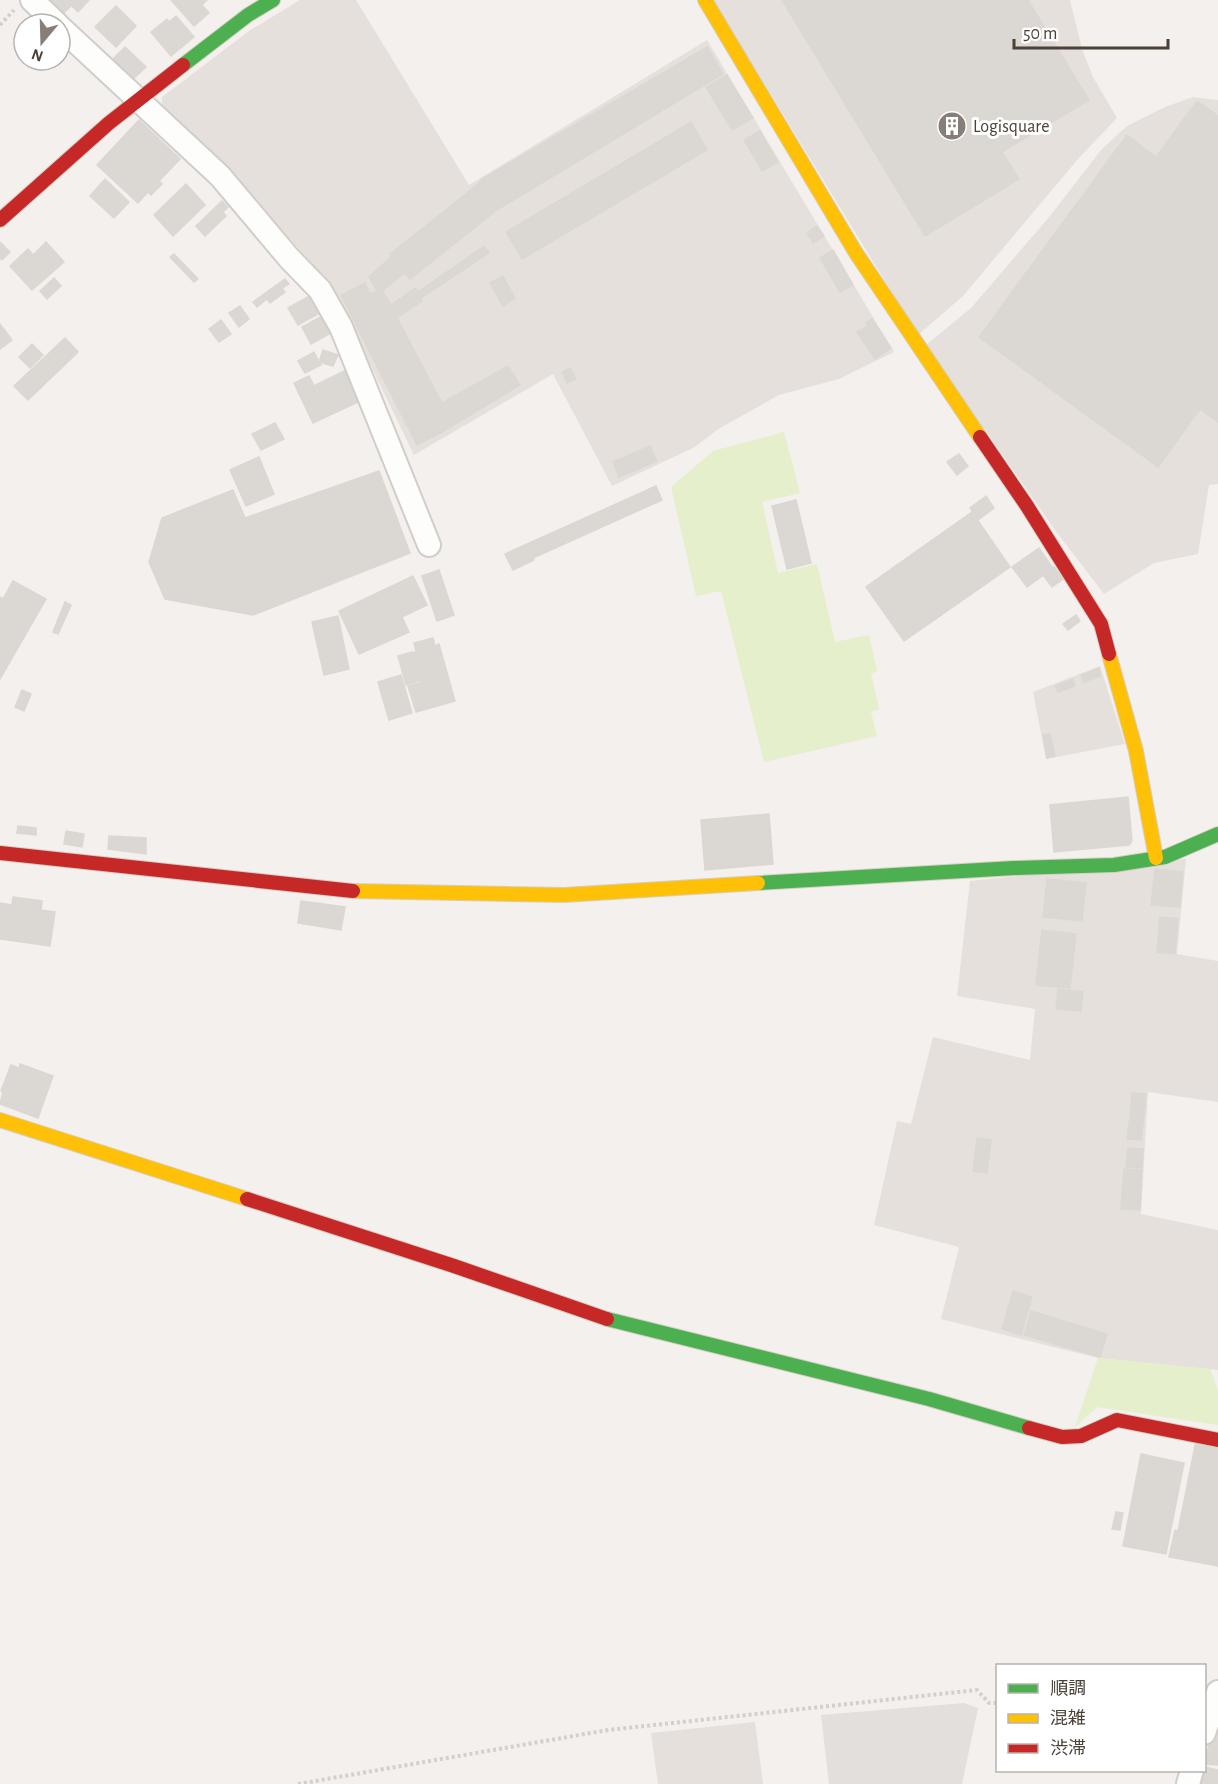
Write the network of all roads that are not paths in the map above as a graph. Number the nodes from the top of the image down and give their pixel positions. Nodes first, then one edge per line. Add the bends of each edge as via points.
1 (273, 0) edge
2 (705, 0) edge
3 (23, 4) edge
4 (37, 12) edge
5 (72, 37) edge
6 (139, 100) junction
7 (0, 220) edge
8 (429, 545) dead end
9 (1218, 834) edge
10 (0, 853) edge
11 (1156, 858) junction
12 (0, 1120) edge
13 (1218, 1440) edge
14 (1218, 1692) edge
15 (1206, 1727) edge

1 - 6 street
2 - 11 street via 856,253 1027,506 1101,624 1136,750
3 - 4 street
5 - 6 street
6 - 7 street
6 - 8 street via 220,176 320,290 340,327
9 - 11 street
10 - 11 street via 338,891 564,895 1014,867 1114,865
12 - 13 street via 618,1323 929,1399 1062,1437 1081,1436 1117,1420
14 - 15 street

